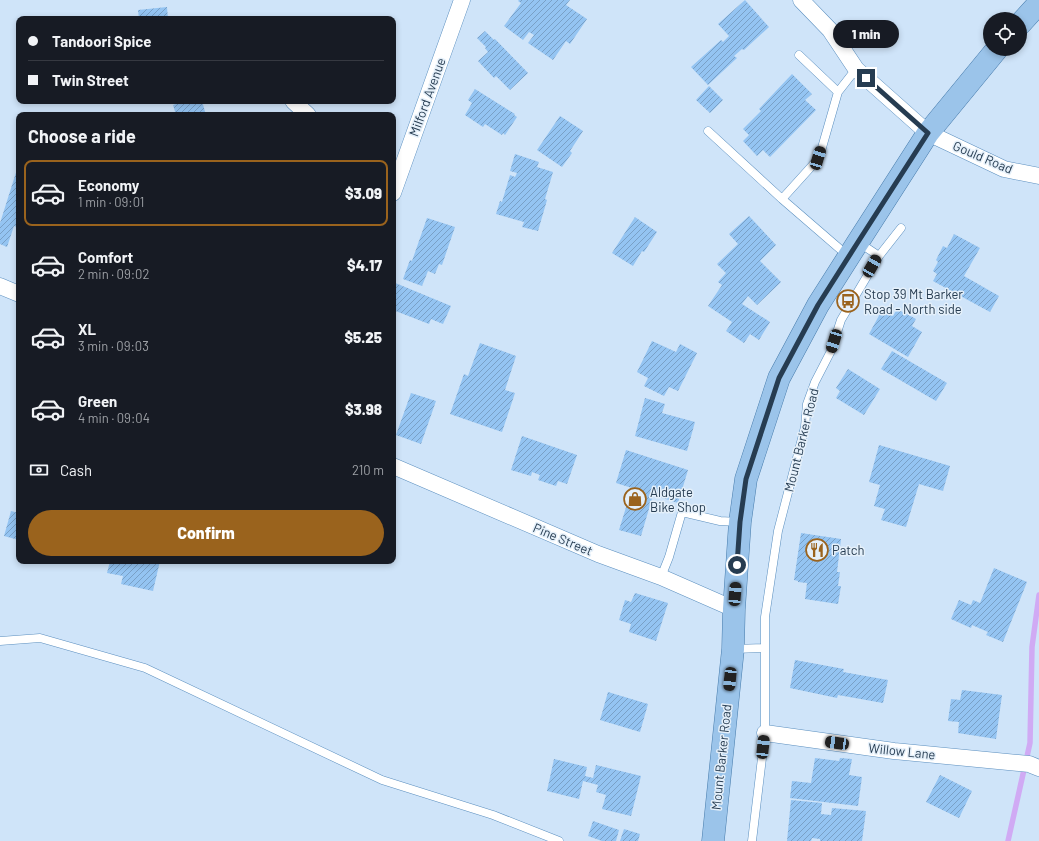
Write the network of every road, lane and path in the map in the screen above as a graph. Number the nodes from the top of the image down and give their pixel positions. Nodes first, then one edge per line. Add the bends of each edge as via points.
1 (462, 0) edge
2 (801, 0) edge
3 (1039, 3) edge
4 (1027, 16) edge
5 (799, 54) dead end
6 (991, 56) edge
7 (856, 69) junction
8 (838, 92) junction
9 (296, 104) edge
10 (305, 112) edge
11 (708, 131) dead end
12 (928, 133) junction
13 (1039, 176) edge
14 (396, 181) edge
15 (782, 199) junction
16 (901, 228) dead end
17 (853, 249) junction
18 (879, 256) junction
19 (0, 286) edge
20 (16, 293) edge
21 (396, 467) edge
22 (740, 522) junction
23 (660, 577) junction
24 (734, 609) junction
25 (0, 642) edge
26 (765, 648) junction
27 (732, 649) junction
28 (765, 732) junction
29 (1034, 766) edge
30 (559, 841) edge
31 (713, 841) edge
32 (752, 841) edge

1 - 14 street, Milford Avenue
2 - 7 street, Gould Road via 830,30
3 - 4 main road
5 - 8 lane
6 - 12 main road, Mount Barker Road
7 - 8 lane
7 - 12 street, Gould Road
8 - 15 lane via 818,158
9 - 10 street
11 - 15 lane
12 - 13 street, Gould Road via 1004,169
12 - 17 main road, Mount Barker Road
15 - 17 lane
16 - 18 lane, Mount Barker Road
17 - 18 lane
17 - 22 main road, Mount Barker Road via 818,305 779,378 746,479
18 - 26 lane, Mount Barker Road via 841,320 831,351 807,404 805,427 778,531 765,617
19 - 20 street
21 - 23 street, Pine Street via 598,554
22 - 23 lane via 720,521 682,512 669,557
22 - 24 main road, Mount Barker Road
23 - 24 street, Pine Street
24 - 27 main road, Mount Barker Road
25 - 30 lane via 40,638 145,668 382,780 493,815
26 - 27 lane
26 - 28 lane, Mount Barker Road
27 - 31 main road, Mount Barker Road
28 - 29 street, Willow Lane via 894,751
28 - 32 lane, Mount Barker Road

